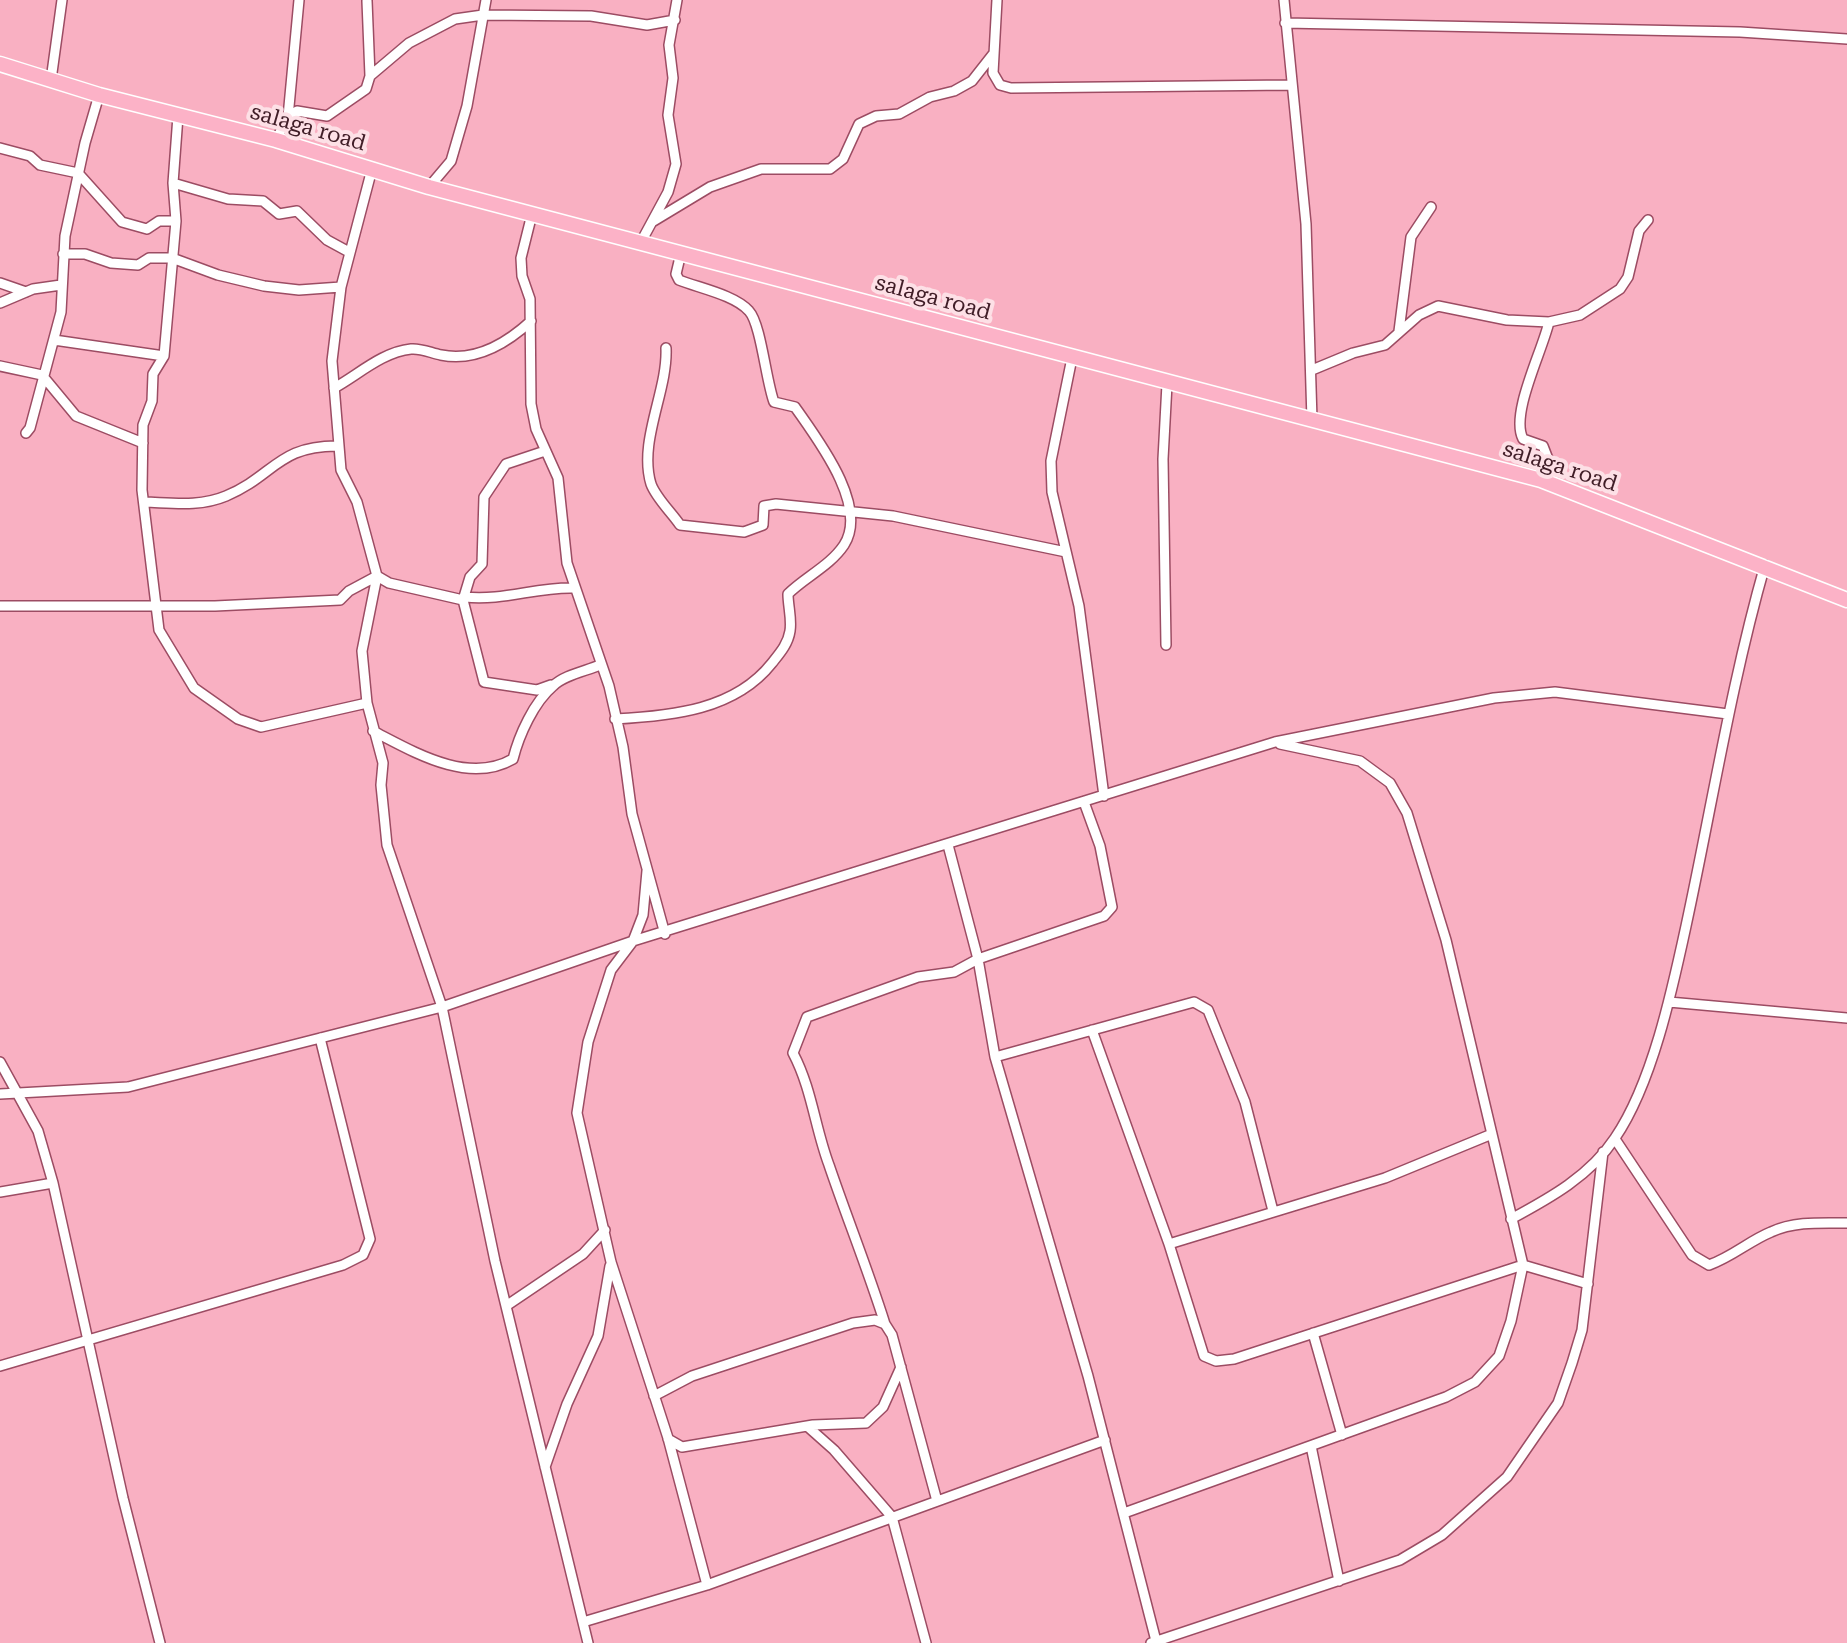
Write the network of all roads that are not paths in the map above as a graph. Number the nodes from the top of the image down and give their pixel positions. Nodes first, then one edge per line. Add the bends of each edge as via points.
1 (62, 0) edge
2 (299, 0) edge
3 (486, 0) edge
4 (677, 0) edge
5 (997, 0) edge
6 (1284, 0) edge
7 (367, 1) edge
8 (483, 15) junction
9 (675, 20) junction
10 (1285, 23) junction
11 (1847, 39) edge
12 (994, 53) junction
13 (0, 64) edge
14 (370, 76) junction
15 (51, 80) junction
16 (1290, 85) junction
17 (99, 95) junction
18 (178, 116) junction
19 (288, 117) junction
20 (276, 140) junction
21 (0, 148) edge
22 (372, 169) junction
23 (78, 173) junction
24 (173, 183) junction
25 (429, 187) junction
26 (1431, 207) dead end
27 (532, 214) junction
28 (1648, 220) dead end
29 (176, 221) junction
30 (652, 222) junction
31 (641, 242) junction
32 (349, 252) junction
33 (681, 253) junction
34 (63, 254) junction
35 (172, 258) junction
36 (0, 283) edge
37 (61, 285) junction
38 (341, 287) junction
39 (26, 292) junction
40 (0, 303) edge
41 (531, 321) junction
42 (1549, 322) junction
43 (1399, 331) junction
44 (54, 340) junction
45 (666, 348) dead end
46 (164, 356) junction
47 (1072, 358) junction
48 (0, 366) edge
49 (1312, 370) junction
50 (42, 375) junction
51 (1167, 384) junction
52 (334, 388) junction
53 (1312, 420) junction
54 (26, 433) dead end
55 (143, 443) junction
56 (339, 446) junction
57 (545, 451) junction
58 (1541, 480) junction
59 (145, 502) junction
60 (851, 510) junction
61 (1066, 552) junction
62 (1765, 565) junction
63 (377, 576) junction
64 (573, 588) junction
65 (464, 598) junction
66 (1847, 600) edge
67 (0, 606) edge
68 (153, 606) junction
69 (1166, 645) dead end
70 (600, 665) junction
71 (554, 683) junction
72 (367, 703) junction
73 (1728, 714) junction
74 (615, 719) junction
75 (373, 731) junction
76 (1275, 742) junction
77 (1104, 796) junction
78 (1084, 802) junction
79 (948, 845) junction
80 (647, 871) junction
81 (665, 934) junction
82 (633, 941) junction
83 (978, 959) junction
84 (1669, 1002) junction
85 (442, 1007) junction
86 (1847, 1018) edge
87 (1092, 1030) junction
88 (320, 1038) junction
89 (995, 1057) junction
90 (0, 1062) edge
91 (18, 1093) junction
92 (0, 1094) edge
93 (1492, 1134) junction
94 (1615, 1139) junction
95 (1603, 1152) junction
96 (53, 1183) junction
97 (0, 1192) edge
98 (1273, 1211) junction
99 (1511, 1219) junction
100 (1847, 1223) edge
101 (605, 1230) junction
102 (1169, 1244) junction
103 (611, 1262) junction
104 (1523, 1265) junction
105 (1588, 1284) junction
106 (506, 1306) junction
107 (885, 1324) junction
108 (1313, 1333) junction
109 (88, 1338) junction
110 (0, 1366) edge
111 (901, 1367) junction
112 (654, 1396) junction
113 (807, 1426) junction
114 (1342, 1435) junction
115 (668, 1438) junction
116 (1105, 1440) junction
117 (1311, 1446) junction
118 (545, 1467) junction
119 (937, 1501) junction
120 (1124, 1513) junction
121 (892, 1517) junction
122 (1339, 1581) junction
123 (707, 1585) junction
124 (583, 1622) junction
125 (1154, 1642) edge
126 (160, 1643) edge
127 (588, 1643) edge
128 (926, 1643) edge

1 - 15 street
2 - 19 street
3 - 8 street
4 - 9 street
5 - 12 street
6 - 10 street
7 - 14 street
8 - 9 street via 591,16 647,25
8 - 14 street via 455,19 409,43
8 - 25 street via 451,161
9 - 30 street via 669,45 673,78 668,115 676,164
10 - 11 street via 1708,31
10 - 16 street
12 - 16 street via 993,73 1000,85 1011,88
12 - 30 street via 972,81 954,91 859,124 843,159 830,169 761,169 710,187
13 - 15 main road, salaga road
14 - 19 street via 366,89 327,116 297,111
15 - 17 main road, salaga road
16 - 49 street via 1306,224
17 - 18 main road, salaga road
17 - 23 street
18 - 20 main road, salaga road
18 - 24 street
19 - 20 street
20 - 22 main road, salaga road
21 - 23 street
22 - 25 main road, salaga road
22 - 32 street
23 - 29 street via 122,222 147,229 159,221
23 - 34 street
24 - 29 street
24 - 32 street via 228,199 263,201 279,214 297,211 327,240
25 - 27 main road, salaga road
26 - 43 street via 1411,237
27 - 31 main road, salaga road
27 - 41 street via 521,258
28 - 42 street via 1639,231 1620,289 1580,315
29 - 35 street
30 - 31 street
31 - 33 main road, salaga road
32 - 38 street
33 - 47 main road, salaga road
33 - 60 street via 679,280 752,314 774,402 795,407 843,483
34 - 35 street via 138,265 149,258
34 - 37 street
35 - 38 street via 264,286
35 - 46 street
36 - 39 street
37 - 39 street
37 - 44 street
38 - 52 street
39 - 40 street
41 - 52 street via 512,339 475,355 445,356 414,348 388,354
41 - 57 street via 531,404
42 - 43 street via 1507,320 1438,306
42 - 58 street via 1518,429 1523,439 1543,446 1548,459
43 - 49 street via 1385,345
44 - 46 street
44 - 50 street
45 - 60 street via 667,372 649,451 651,485 680,525 744,532 763,525 764,506
46 - 55 street via 153,374
47 - 51 main road, salaga road
47 - 61 street via 1051,461 1052,492
48 - 50 street
49 - 53 street
50 - 54 street
50 - 55 street via 76,416
51 - 53 main road, salaga road
51 - 69 street
52 - 56 street
53 - 58 main road, salaga road
55 - 59 street
56 - 59 street via 288,453 227,496 195,504
56 - 63 street via 341,470 357,502
57 - 64 street via 558,478
57 - 65 street via 506,464 484,497 482,564 470,577
58 - 62 main road, salaga road
59 - 68 street
60 - 61 street
60 - 74 street via 851,530 843,546 788,594 790,630 784,648 755,684 721,701 667,716
61 - 77 street via 1079,606
62 - 66 main road, salaga road
62 - 73 street
63 - 65 street
63 - 68 street via 340,600
63 - 72 street via 362,651
64 - 65 street via 542,588 492,600
64 - 70 street
65 - 71 street via 484,682 537,690
67 - 68 street
68 - 72 street via 159,630 194,688 238,719 261,727
70 - 71 street
70 - 74 street
71 - 75 street via 538,703 513,759 501,766 453,767
72 - 75 street
73 - 76 street via 1555,692 1494,698
73 - 84 street
74 - 80 street
75 - 85 street via 383,763 387,845
76 - 77 street
76 - 93 street via 1360,761 1390,783 1407,813 1446,940
77 - 78 street
78 - 79 street
78 - 83 street via 1100,846 1112,907 1104,916
79 - 81 street
79 - 83 street
80 - 81 street
80 - 82 street via 643,915
81 - 82 street
82 - 85 street
82 - 101 street via 611,970 595,1017 577,1113
83 - 89 street
83 - 107 street via 954,972 918,977 807,1017 793,1053 805,1075 828,1164
84 - 86 street
84 - 94 street via 1632,1107
85 - 88 street
85 - 106 street
87 - 89 street
87 - 98 street via 1194,1002 1208,1010 1245,1102
87 - 102 street
88 - 91 street via 128,1087
88 - 109 street via 367,1223 370,1239 363,1255
89 - 116 street
90 - 91 street
91 - 92 street
91 - 96 street via 38,1131
93 - 98 street via 1385,1178
93 - 99 street
94 - 95 street
94 - 100 street via 1692,1255 1709,1265 1770,1232 1801,1223
95 - 99 street via 1589,1170
95 - 105 street
96 - 97 street
96 - 109 street
98 - 102 street
99 - 104 street
101 - 103 street
101 - 106 street via 583,1254
102 - 108 street via 1204,1356 1234,1359
103 - 112 street
103 - 118 street via 598,1336
104 - 105 street
104 - 108 street
104 - 114 street via 1499,1356 1475,1382
105 - 122 street via 1582,1330 1558,1403 1507,1477 1442,1535 1400,1560
106 - 118 street
107 - 111 street
107 - 112 street via 853,1323 692,1376
108 - 114 street
109 - 110 street
109 - 126 street
111 - 113 street via 883,1407 866,1423
111 - 119 street
112 - 115 street
113 - 115 street via 682,1447
113 - 121 street
114 - 117 street
115 - 123 street
116 - 119 street
116 - 120 street
117 - 120 street
117 - 122 street
118 - 124 street
119 - 121 street
120 - 125 street
121 - 123 street
121 - 128 street
122 - 125 street
123 - 124 street
124 - 127 street

